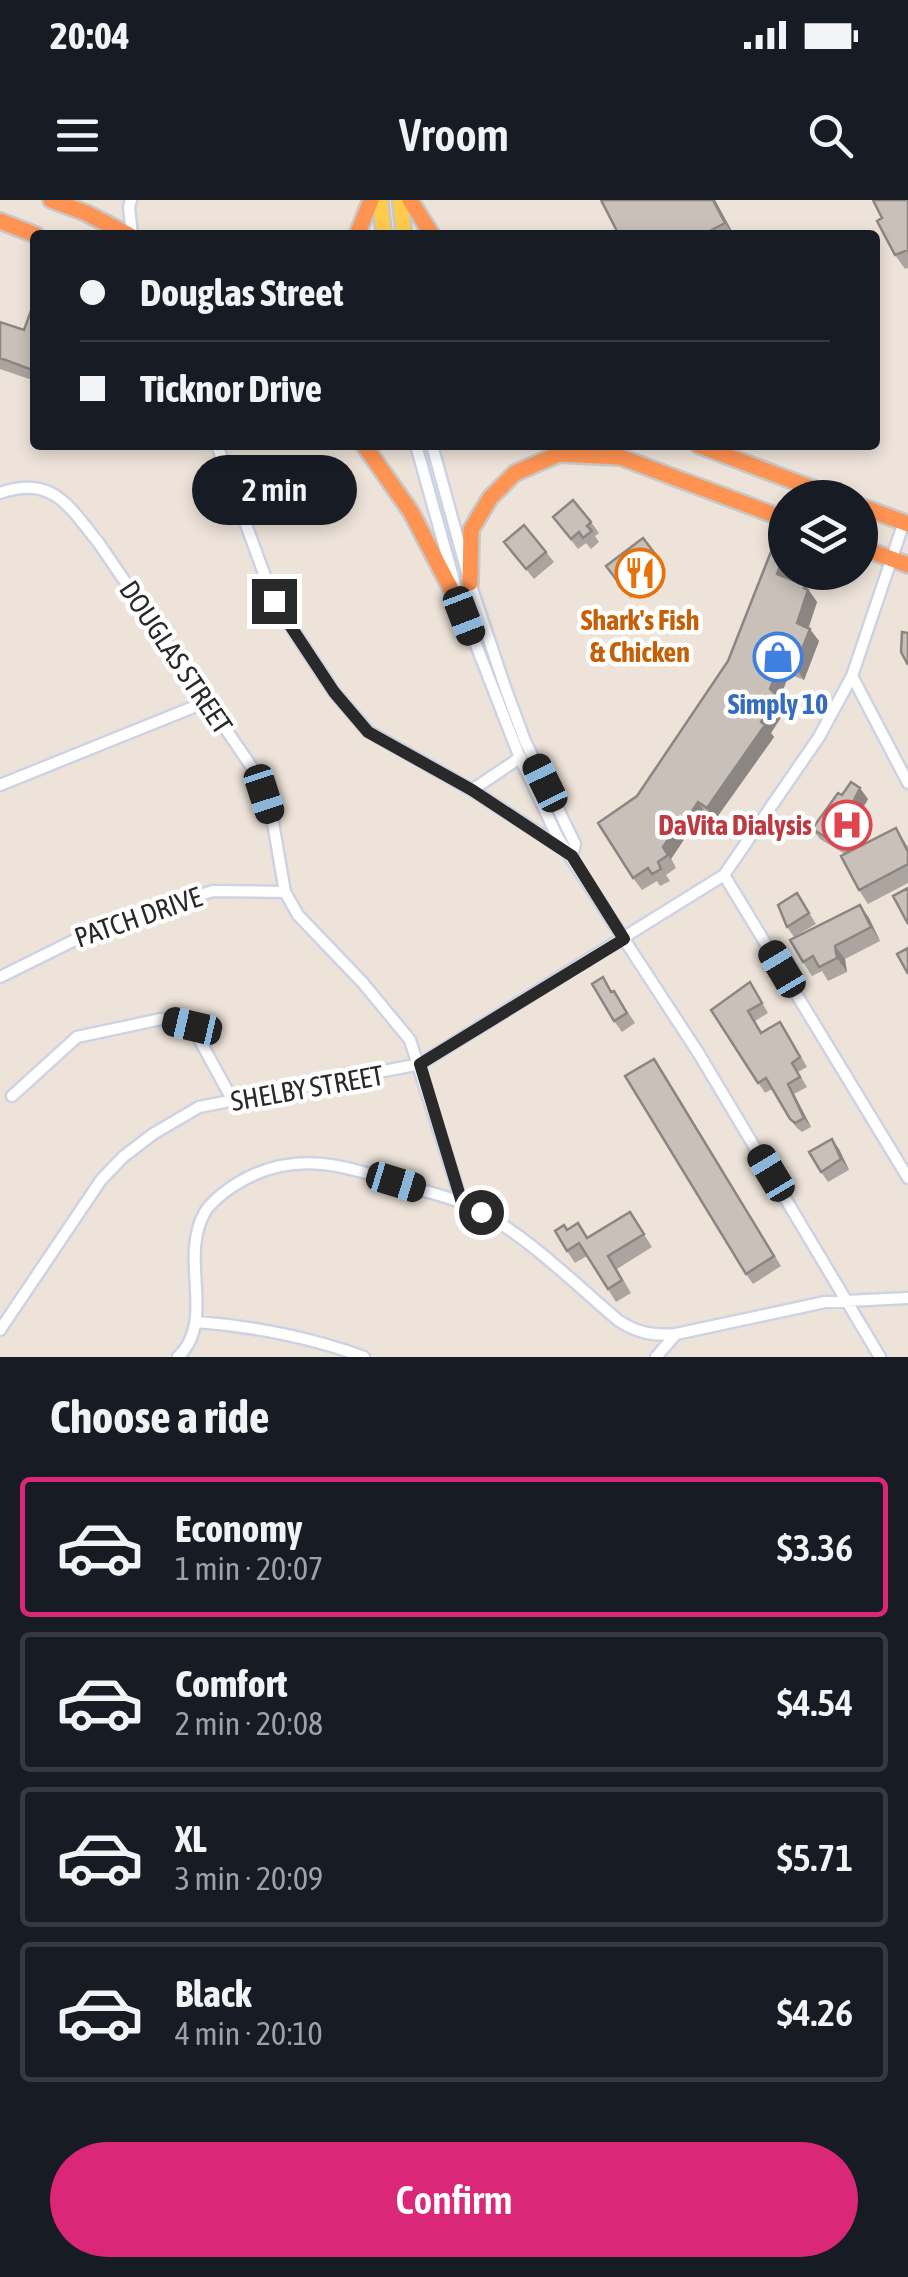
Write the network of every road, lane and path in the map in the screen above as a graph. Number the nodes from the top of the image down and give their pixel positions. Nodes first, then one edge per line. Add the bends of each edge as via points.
1 (51, 200) edge
2 (132, 200) edge
3 (370, 200) edge
4 (380, 200) edge
5 (400, 200) edge
6 (410, 200) edge
7 (0, 221) edge
8 (120, 230) edge
9 (130, 230) edge
10 (359, 230) edge
11 (383, 230) edge
12 (403, 230) edge
13 (429, 230) edge
14 (30, 233) edge
15 (219, 450) edge
16 (367, 450) edge
17 (417, 450) edge
18 (433, 450) edge
19 (600, 450) edge
20 (711, 450) edge
21 (618, 457) junction
22 (790, 480) edge
23 (0, 492) edge
24 (878, 513) edge
25 (768, 514) edge
26 (906, 523) edge
27 (900, 562) edge
28 (470, 584) junction
29 (464, 616) junction
30 (852, 676) junction
31 (206, 702) junction
32 (525, 755) junction
33 (908, 782) edge
34 (0, 785) edge
35 (472, 790) junction
36 (572, 856) junction
37 (724, 875) junction
38 (284, 892) junction
39 (624, 939) junction
40 (0, 976) edge
41 (420, 1064) junction
42 (12, 1096) dead end
43 (233, 1102) junction
44 (908, 1178) edge
45 (462, 1203) junction
46 (908, 1298) edge
47 (847, 1301) junction
48 (197, 1322) junction
49 (0, 1330) edge
50 (676, 1334) junction
51 (178, 1357) edge
52 (364, 1357) edge
53 (656, 1357) edge
54 (880, 1357) edge

1 - 8 highway
2 - 9 street
3 - 10 highway
4 - 11 main road
5 - 12 main road
6 - 13 highway
7 - 14 highway
15 - 35 street via 274,601 334,692 368,732
16 - 29 highway via 410,512
17 - 29 street
18 - 28 street
19 - 21 highway
20 - 22 highway
21 - 25 highway
21 - 28 highway via 559,454 515,473 471,530
23 - 31 street, DOUGLAS STREET via 29,485 50,490 70,508
24 - 26 highway
26 - 27 street, SHELBY STREET
27 - 30 street, SHELBY STREET
28 - 32 street
29 - 32 street
30 - 33 street
30 - 37 street, SHELBY STREET via 820,736
31 - 34 street
31 - 38 street, DOUGLAS STREET via 264,794
32 - 35 street
32 - 36 street via 558,838
35 - 36 street
36 - 39 street
37 - 39 street, SHELBY STREET
37 - 44 street
38 - 40 street, PATCH DRIVE via 213,891 99,928
38 - 41 street, DOUGLAS STREET via 390,1014
39 - 41 street, SHELBY STREET
39 - 47 street
41 - 43 street, SHELBY STREET
41 - 45 street, DOUGLAS STREET
42 - 43 street via 77,1037 162,1019 192,1026
43 - 49 street, SHELBY STREET via 199,1107 123,1157 82,1206
45 - 48 street via 322,1163 255,1172 206,1209 197,1231
45 - 50 street via 520,1238 635,1331
46 - 47 street
47 - 50 street
47 - 54 street
48 - 51 street
48 - 52 street
50 - 53 street

